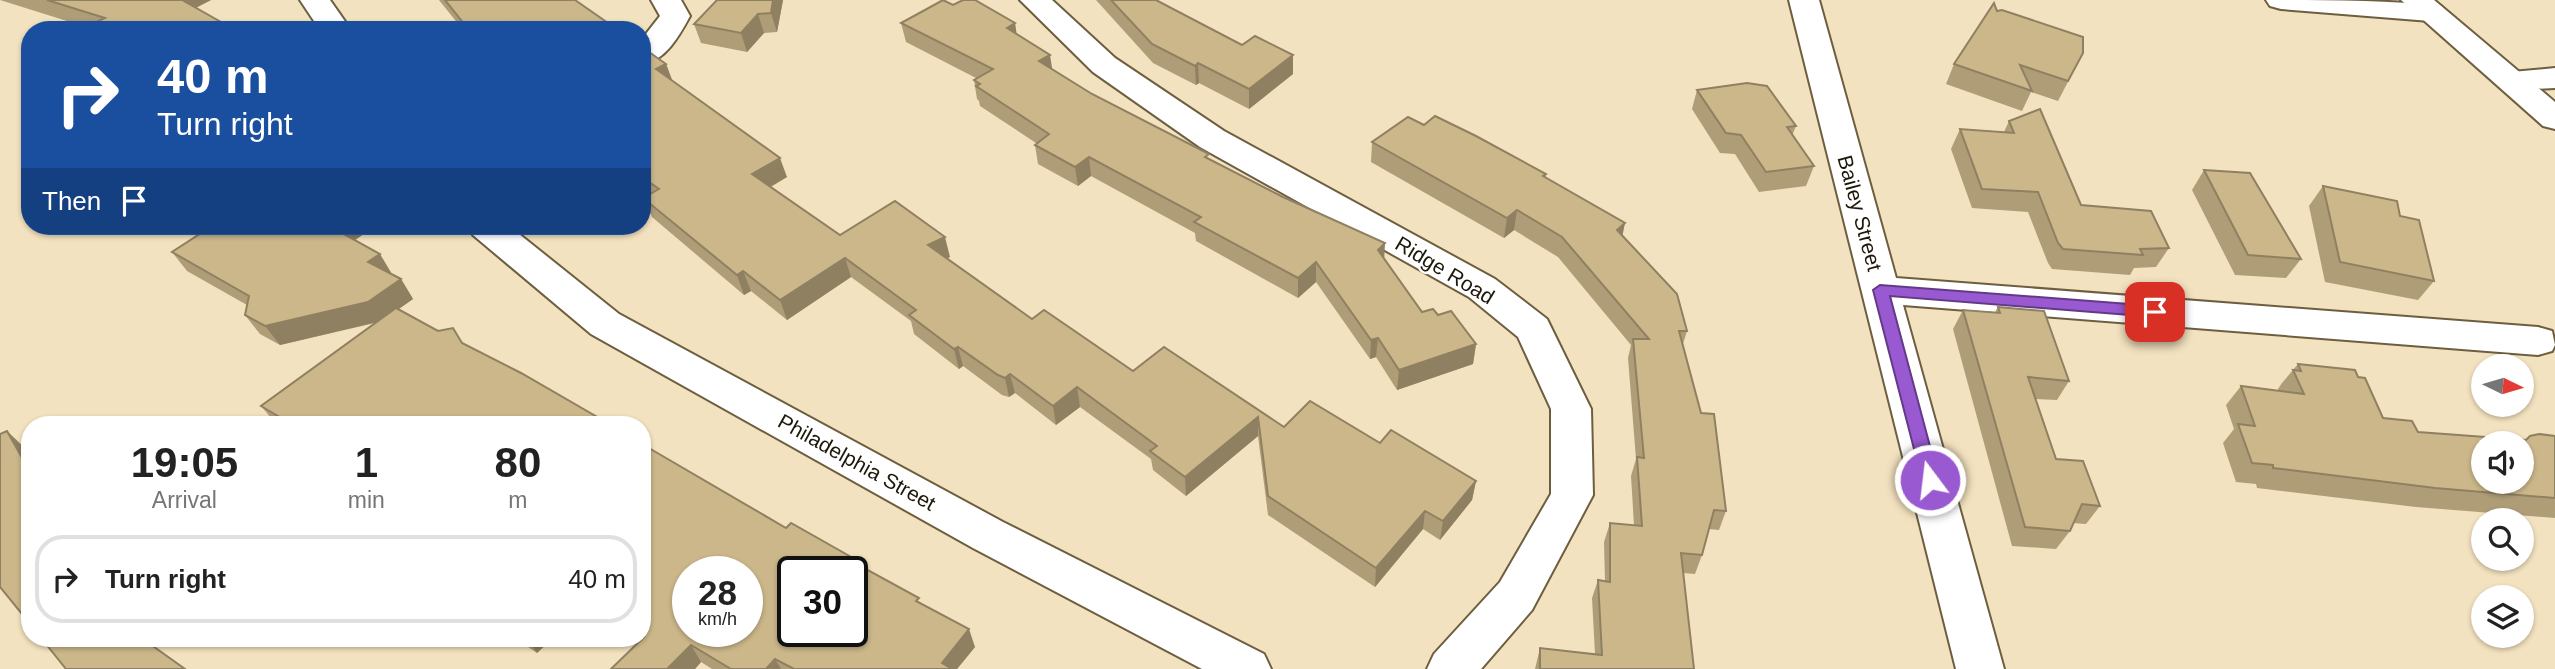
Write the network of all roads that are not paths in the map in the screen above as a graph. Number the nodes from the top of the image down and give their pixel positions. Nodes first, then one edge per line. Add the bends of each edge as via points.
1 (315, 0) edge
2 (666, 0) edge
3 (1035, 0) edge
4 (1804, 0) edge
5 (2281, 0) edge
6 (2423, 6) edge
7 (330, 21) edge
8 (651, 47) edge
9 (2555, 78) edge
10 (2512, 79) junction
11 (2555, 119) edge
12 (497, 235) edge
13 (1880, 290) junction
14 (2538, 341) dead end
15 (1247, 669) edge
16 (1451, 669) edge
17 (1980, 669) edge

1 - 7 street
2 - 8 street via 675,16
3 - 16 street, Ridge Road via 1104,65 1212,139 1482,289 1533,329 1571,409 1572,495 1516,596
4 - 13 street, Bailey Street
5 - 6 street
6 - 10 street
9 - 10 street
10 - 11 street
12 - 15 street, Philadelphia Street via 605,324 988,535
13 - 14 street
13 - 17 street, Bailey Street

